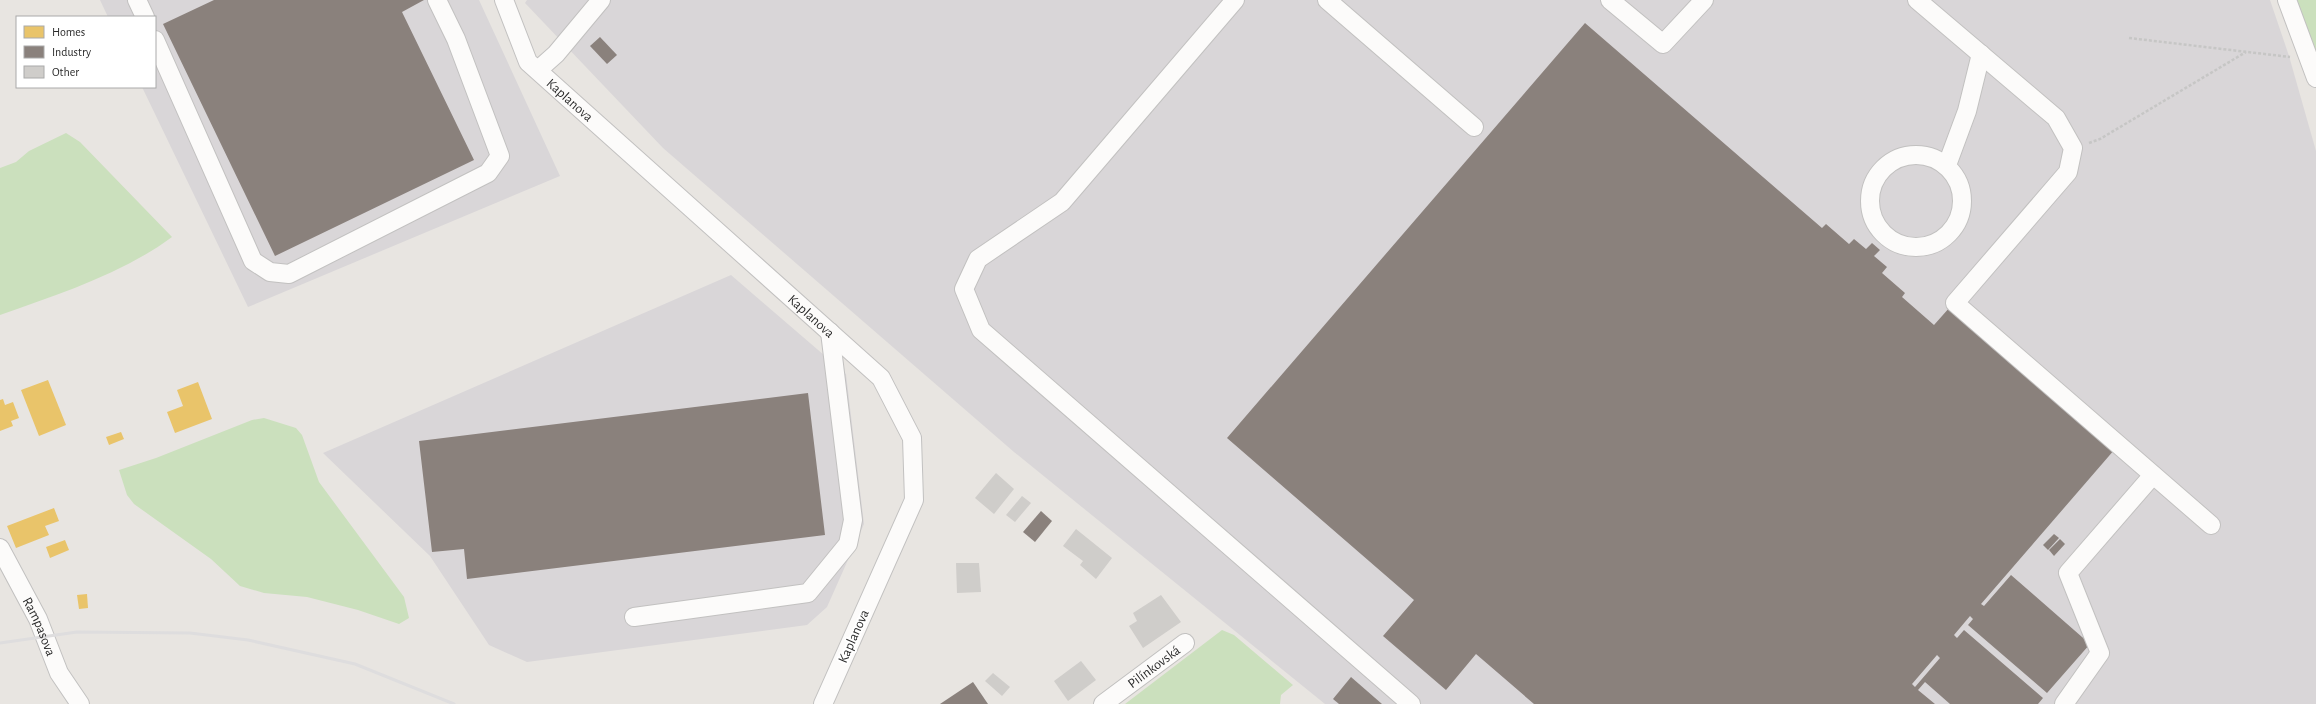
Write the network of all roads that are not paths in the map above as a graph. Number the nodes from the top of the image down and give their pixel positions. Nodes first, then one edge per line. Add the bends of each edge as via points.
1 (137, 0) edge
2 (437, 0) edge
3 (504, 0) edge
4 (600, 0) edge
5 (1235, 0) edge
6 (1327, 0) edge
7 (1610, 0) edge
8 (1704, 0) edge
9 (1917, 0) edge
10 (2287, 0) edge
11 (145, 16) edge
12 (156, 42) edge
13 (1981, 54) junction
14 (538, 70) junction
15 (2316, 78) edge
16 (1474, 126) dead end
17 (1947, 166) junction
18 (830, 332) junction
19 (2152, 475) junction
20 (2211, 525) dead end
21 (0, 548) edge
22 (634, 617) dead end
23 (1185, 643) dead end
24 (80, 704) edge
25 (823, 704) edge
26 (1103, 704) edge
27 (1411, 704) edge
28 (2064, 704) edge

1 - 11 street
2 - 12 street via 456,39 500,156 488,174 289,274 270,272 253,261
3 - 14 street, Kaplanova via 528,62
4 - 14 street via 556,54
5 - 27 street via 1062,202 978,259 964,289 981,330
6 - 16 street
7 - 8 street via 1663,44
9 - 13 street
10 - 15 street
13 - 17 street via 1967,111
13 - 19 street via 2056,118 2073,148 2068,172 1955,303
14 - 18 street, Kaplanova
17 - 17 street via 1938,159 1916,154 1894,159 1878,174 1872,184 1870,207 1879,228 1886,236 1907,246 1918,247 1929,245 1949,234 1960,216 1962,194 1960,183
18 - 22 street via 853,520 848,544 808,593
18 - 25 street, Kaplanova via 881,378 912,438 914,500
19 - 20 street
19 - 28 street via 2068,573 2100,653
21 - 24 street, Rampasova via 38,619 59,673
23 - 26 street, Pilínkovská

